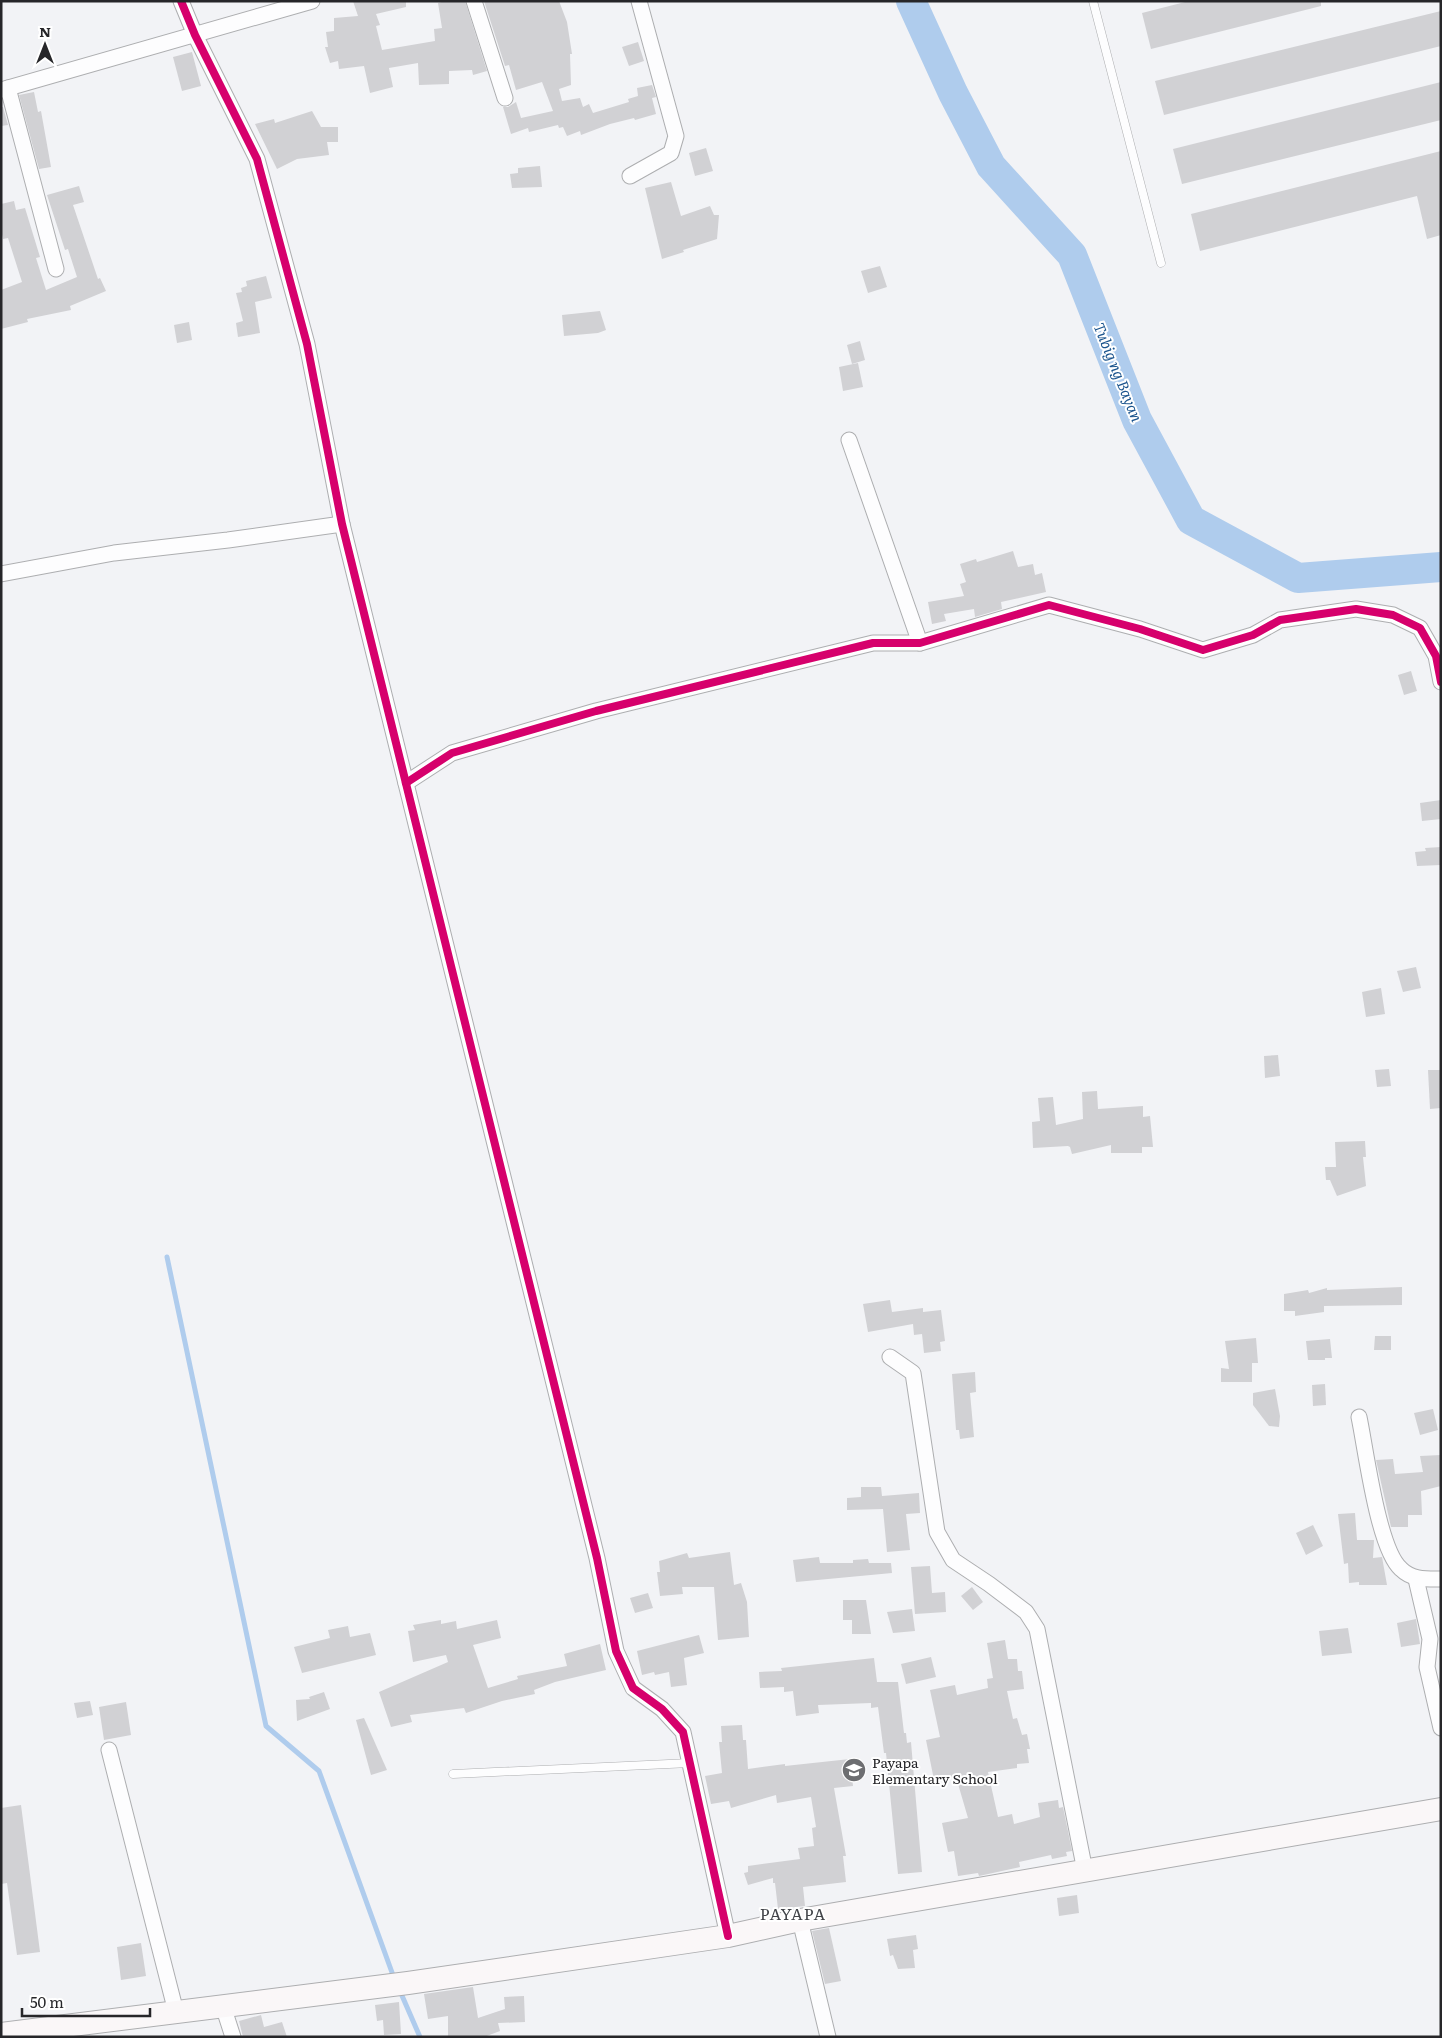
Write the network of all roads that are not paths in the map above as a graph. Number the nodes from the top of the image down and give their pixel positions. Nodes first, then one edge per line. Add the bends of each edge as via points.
1 (182, 1) edge
2 (312, 1) edge
3 (474, 1) edge
4 (639, 1) edge
5 (1093, 1) edge
6 (195, 35) junction
7 (4, 89) edge
8 (505, 98) dead end
9 (630, 176) dead end
10 (1160, 262) dead end
11 (56, 269) dead end
12 (849, 440) dead end
13 (342, 524) junction
14 (1, 574) edge
15 (920, 643) junction
16 (1441, 682) edge
17 (406, 783) junction
18 (890, 1357) dead end
19 (1359, 1417) dead end
20 (1416, 1579) junction
21 (1441, 1579) edge
22 (1441, 1728) edge
23 (110, 1750) dead end
24 (690, 1763) junction
25 (453, 1774) dead end
26 (1441, 1809) edge
27 (1085, 1871) junction
28 (800, 1920) junction
29 (728, 1936) junction
30 (224, 2006) junction
31 (176, 2012) junction
32 (1, 2034) edge
33 (233, 2037) edge
34 (828, 2037) edge

1 - 6 street
2 - 6 street
3 - 8 street
4 - 9 street via 676,136 671,153
5 - 10 lane
6 - 7 street
6 - 13 street via 257,158 307,344
7 - 11 street
12 - 15 street
13 - 14 street via 114,553
13 - 17 street
15 - 16 street via 1049,605 1203,650 1253,635 1280,620 1356,609 1393,614 1420,628 1436,656
15 - 17 street via 872,643 596,712 452,753
17 - 24 street via 597,1558 616,1651 633,1688 662,1709 683,1732
18 - 27 street via 913,1373 937,1532 953,1560 1026,1612 1038,1630
19 - 20 street via 1382,1538 1400,1569
20 - 21 street
20 - 22 street via 1430,1638 1427,1667
23 - 31 street
24 - 25 lane
24 - 29 street
26 - 27 main road
27 - 28 main road
28 - 29 main road
28 - 34 street
29 - 30 main road
30 - 31 main road
30 - 33 street
31 - 32 main road

